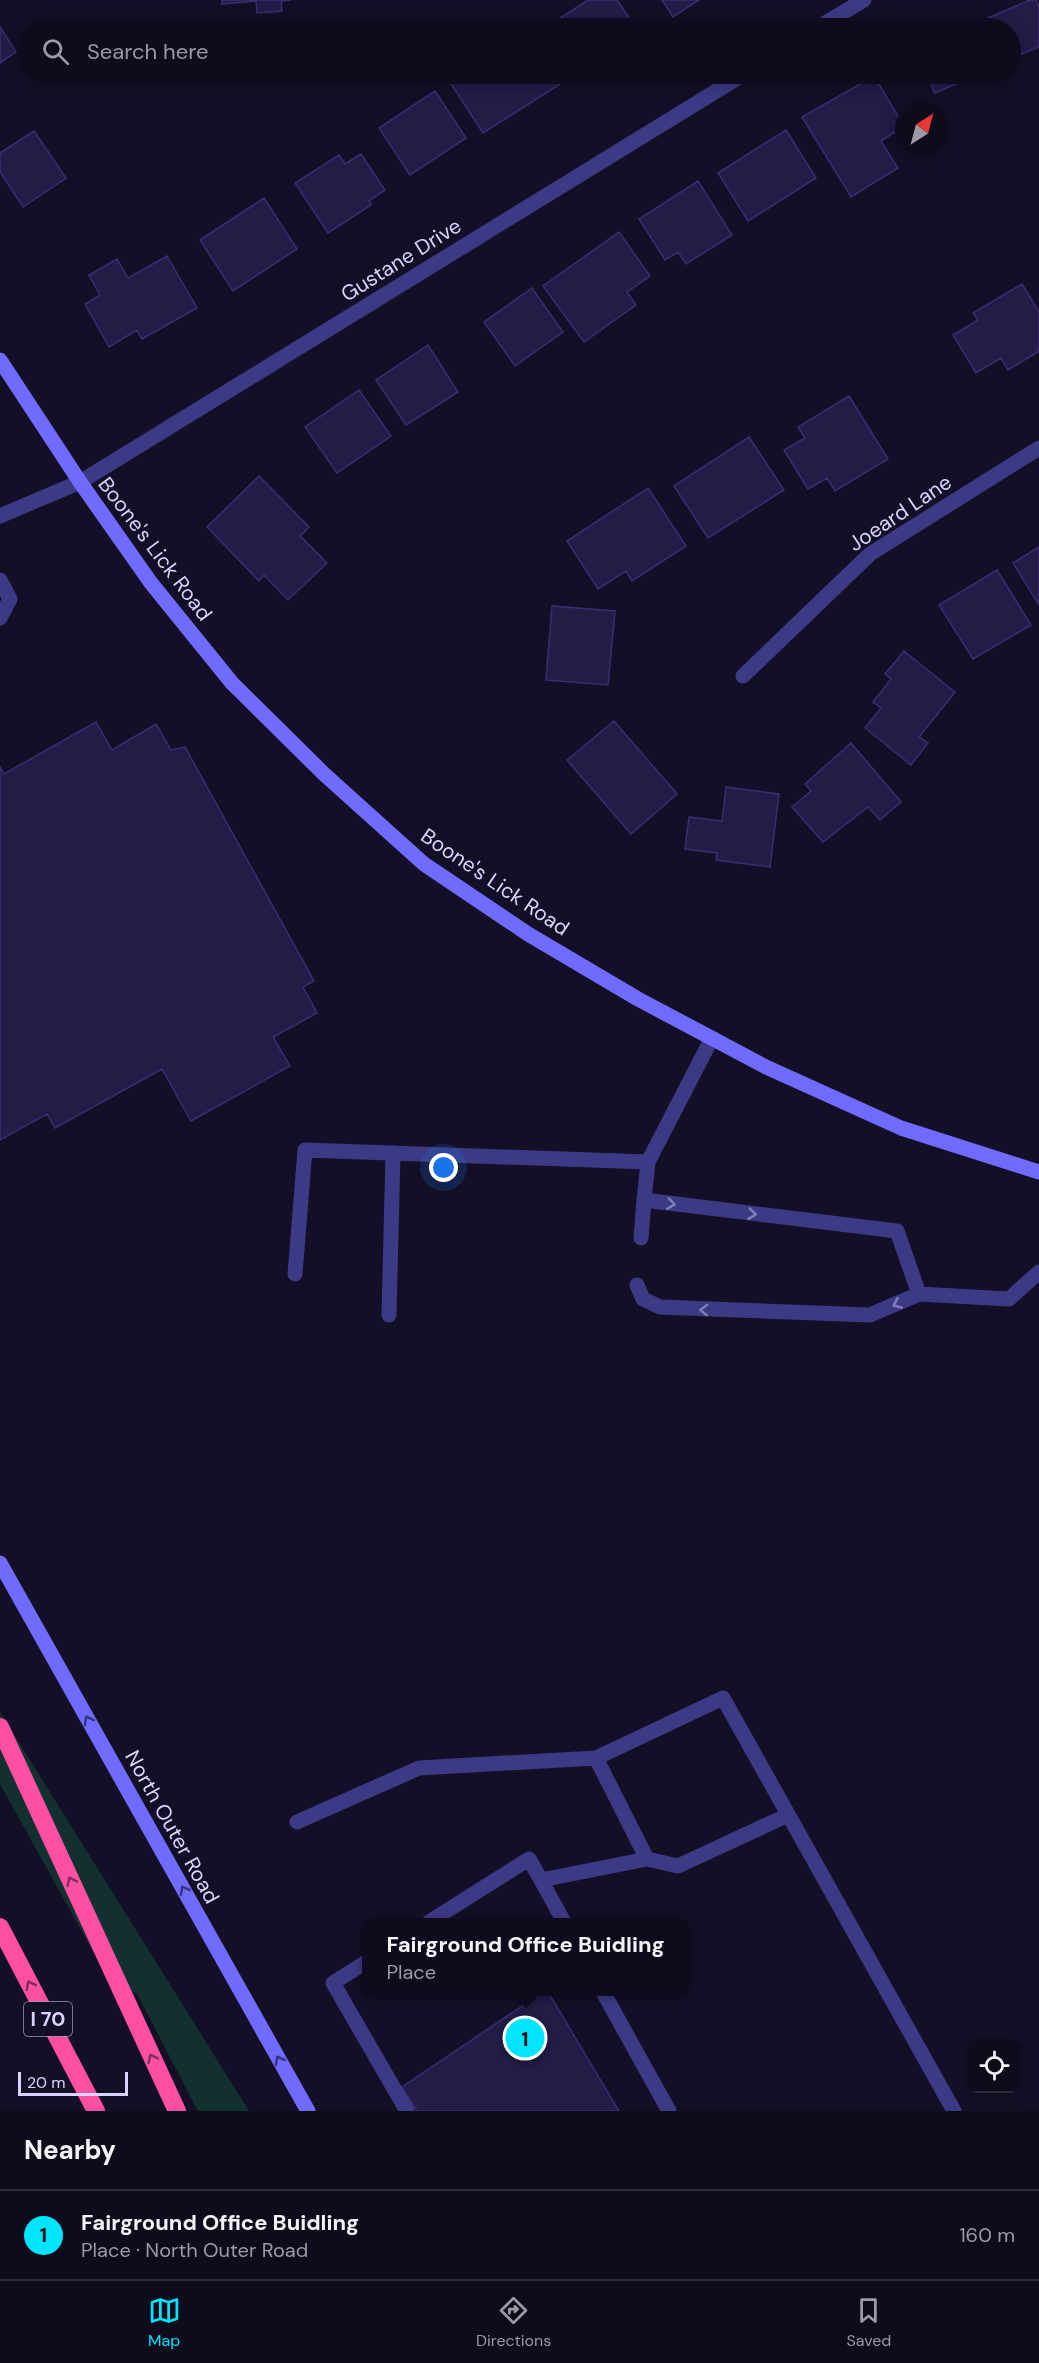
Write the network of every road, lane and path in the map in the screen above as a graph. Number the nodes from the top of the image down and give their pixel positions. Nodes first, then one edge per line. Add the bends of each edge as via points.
1 (864, 0) edge
2 (834, 18) edge
3 (728, 84) edge
4 (0, 360) edge
5 (1039, 448) edge
6 (80, 482) junction
7 (0, 516) edge
8 (0, 580) edge
9 (0, 618) edge
10 (742, 676) dead end
11 (712, 1038) junction
12 (393, 1153) junction
13 (648, 1162) junction
14 (1039, 1172) edge
15 (644, 1200) junction
16 (641, 1238) dead end
17 (1039, 1272) edge
18 (295, 1274) dead end
19 (637, 1285) dead end
20 (919, 1294) junction
21 (389, 1315) dead end
22 (0, 1563) edge
23 (0, 1727) edge
24 (596, 1758) junction
25 (788, 1815) junction
26 (297, 1822) dead end
27 (647, 1858) junction
28 (541, 1880) junction
29 (437, 1918) edge
30 (561, 1918) edge
31 (0, 1927) edge
32 (362, 1965) edge
33 (605, 1996) edge
34 (96, 2111) edge
35 (177, 2111) edge
36 (308, 2111) edge
37 (407, 2111) edge
38 (669, 2111) edge
39 (954, 2111) edge

1 - 2 street
3 - 6 street, Gustane Drive
4 - 6 street, Boone's Lick Road
5 - 10 street, Joeard Lane via 870,554
6 - 7 street, Gustane Drive
6 - 11 street, Boone's Lick Road via 151,583 232,683 324,774 424,864 528,934
8 - 9 street via 10,599
11 - 13 street
11 - 14 street, Boone's Lick Road via 901,1128
12 - 13 street
12 - 18 street via 305,1150
12 - 21 street
13 - 15 street
15 - 16 street
15 -> 20 street via 897,1232
17 - 20 street via 1009,1299
20 -> 19 street via 870,1316 660,1307 644,1299
36 -> 22 street, North Outer Road
35 -> 23 highway
24 - 25 street via 723,1698
24 - 26 street via 419,1768
24 - 27 street
25 - 27 street via 678,1866
25 - 39 street
27 - 28 street
28 - 29 street via 529,1859
28 - 30 street
34 -> 31 highway, I 70
32 - 37 street via 333,1983
33 - 38 street

